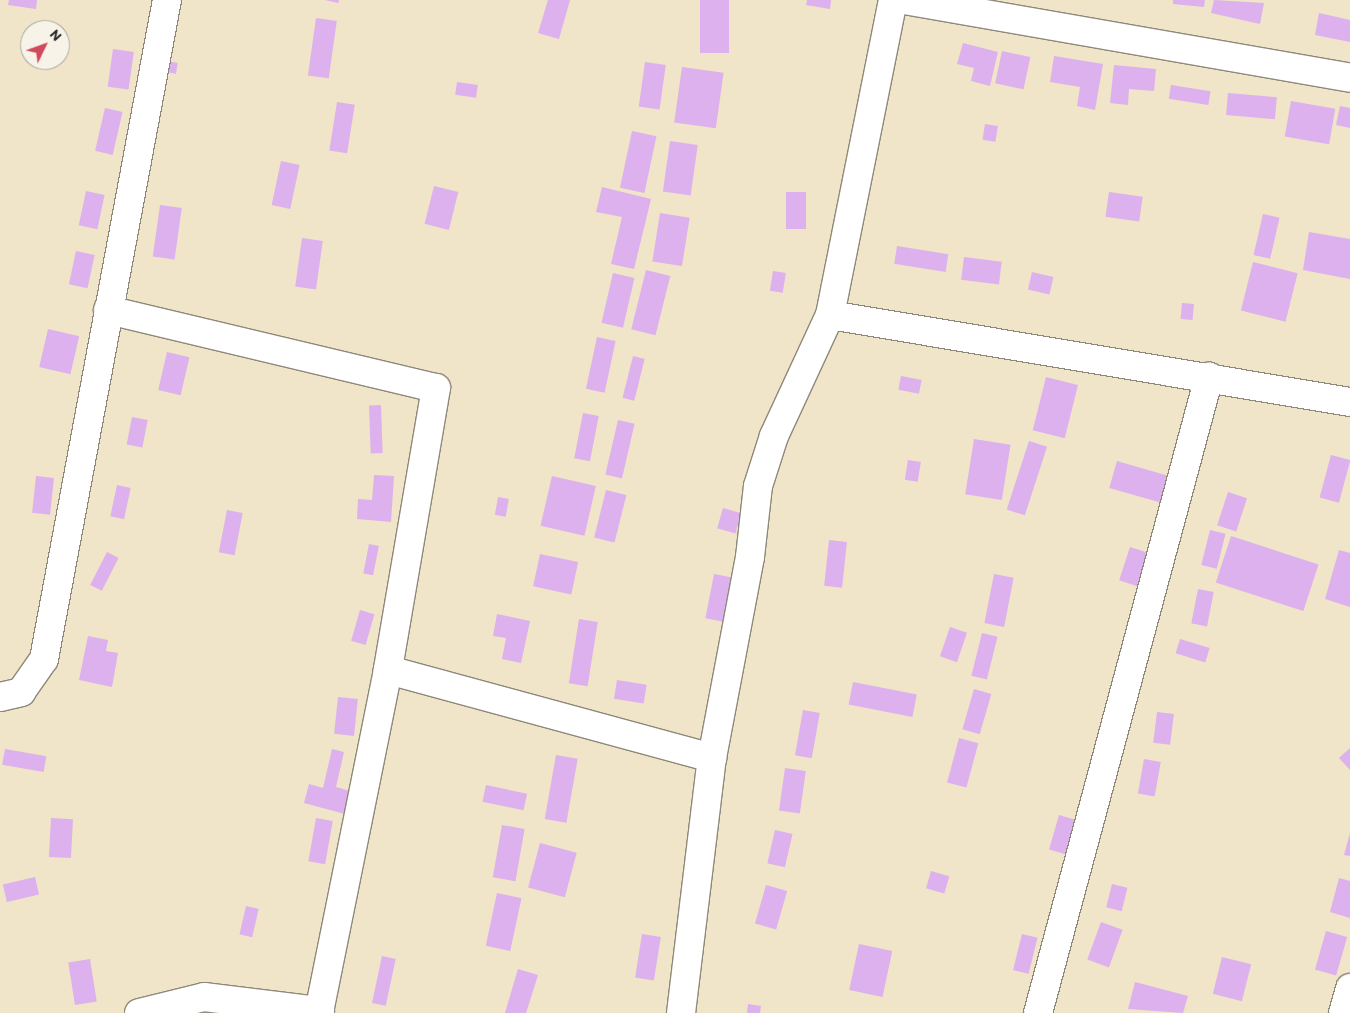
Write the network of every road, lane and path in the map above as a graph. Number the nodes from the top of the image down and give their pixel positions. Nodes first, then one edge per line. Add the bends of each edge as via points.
1 (167, 0) edge
2 (893, 0) edge
3 (905, 0) edge
4 (1350, 78) edge
5 (108, 310) junction
6 (830, 315) junction
7 (1208, 377) junction
8 (1350, 402) edge
9 (388, 670) junction
10 (0, 697) edge
11 (712, 758) junction
12 (1350, 988) edge
13 (320, 1012) edge
14 (139, 1013) edge
15 (681, 1013) edge
16 (1038, 1013) edge
17 (1343, 1013) edge

1 - 5 street
2 - 6 street
3 - 4 street
5 - 9 street via 436,388
5 - 10 street via 44,659 21,692
6 - 7 street
6 - 11 street via 774,436 758,486 750,558
7 - 8 street
7 - 16 street
9 - 11 street
9 - 13 street
11 - 15 street
12 - 17 street
13 - 14 street via 204,997

